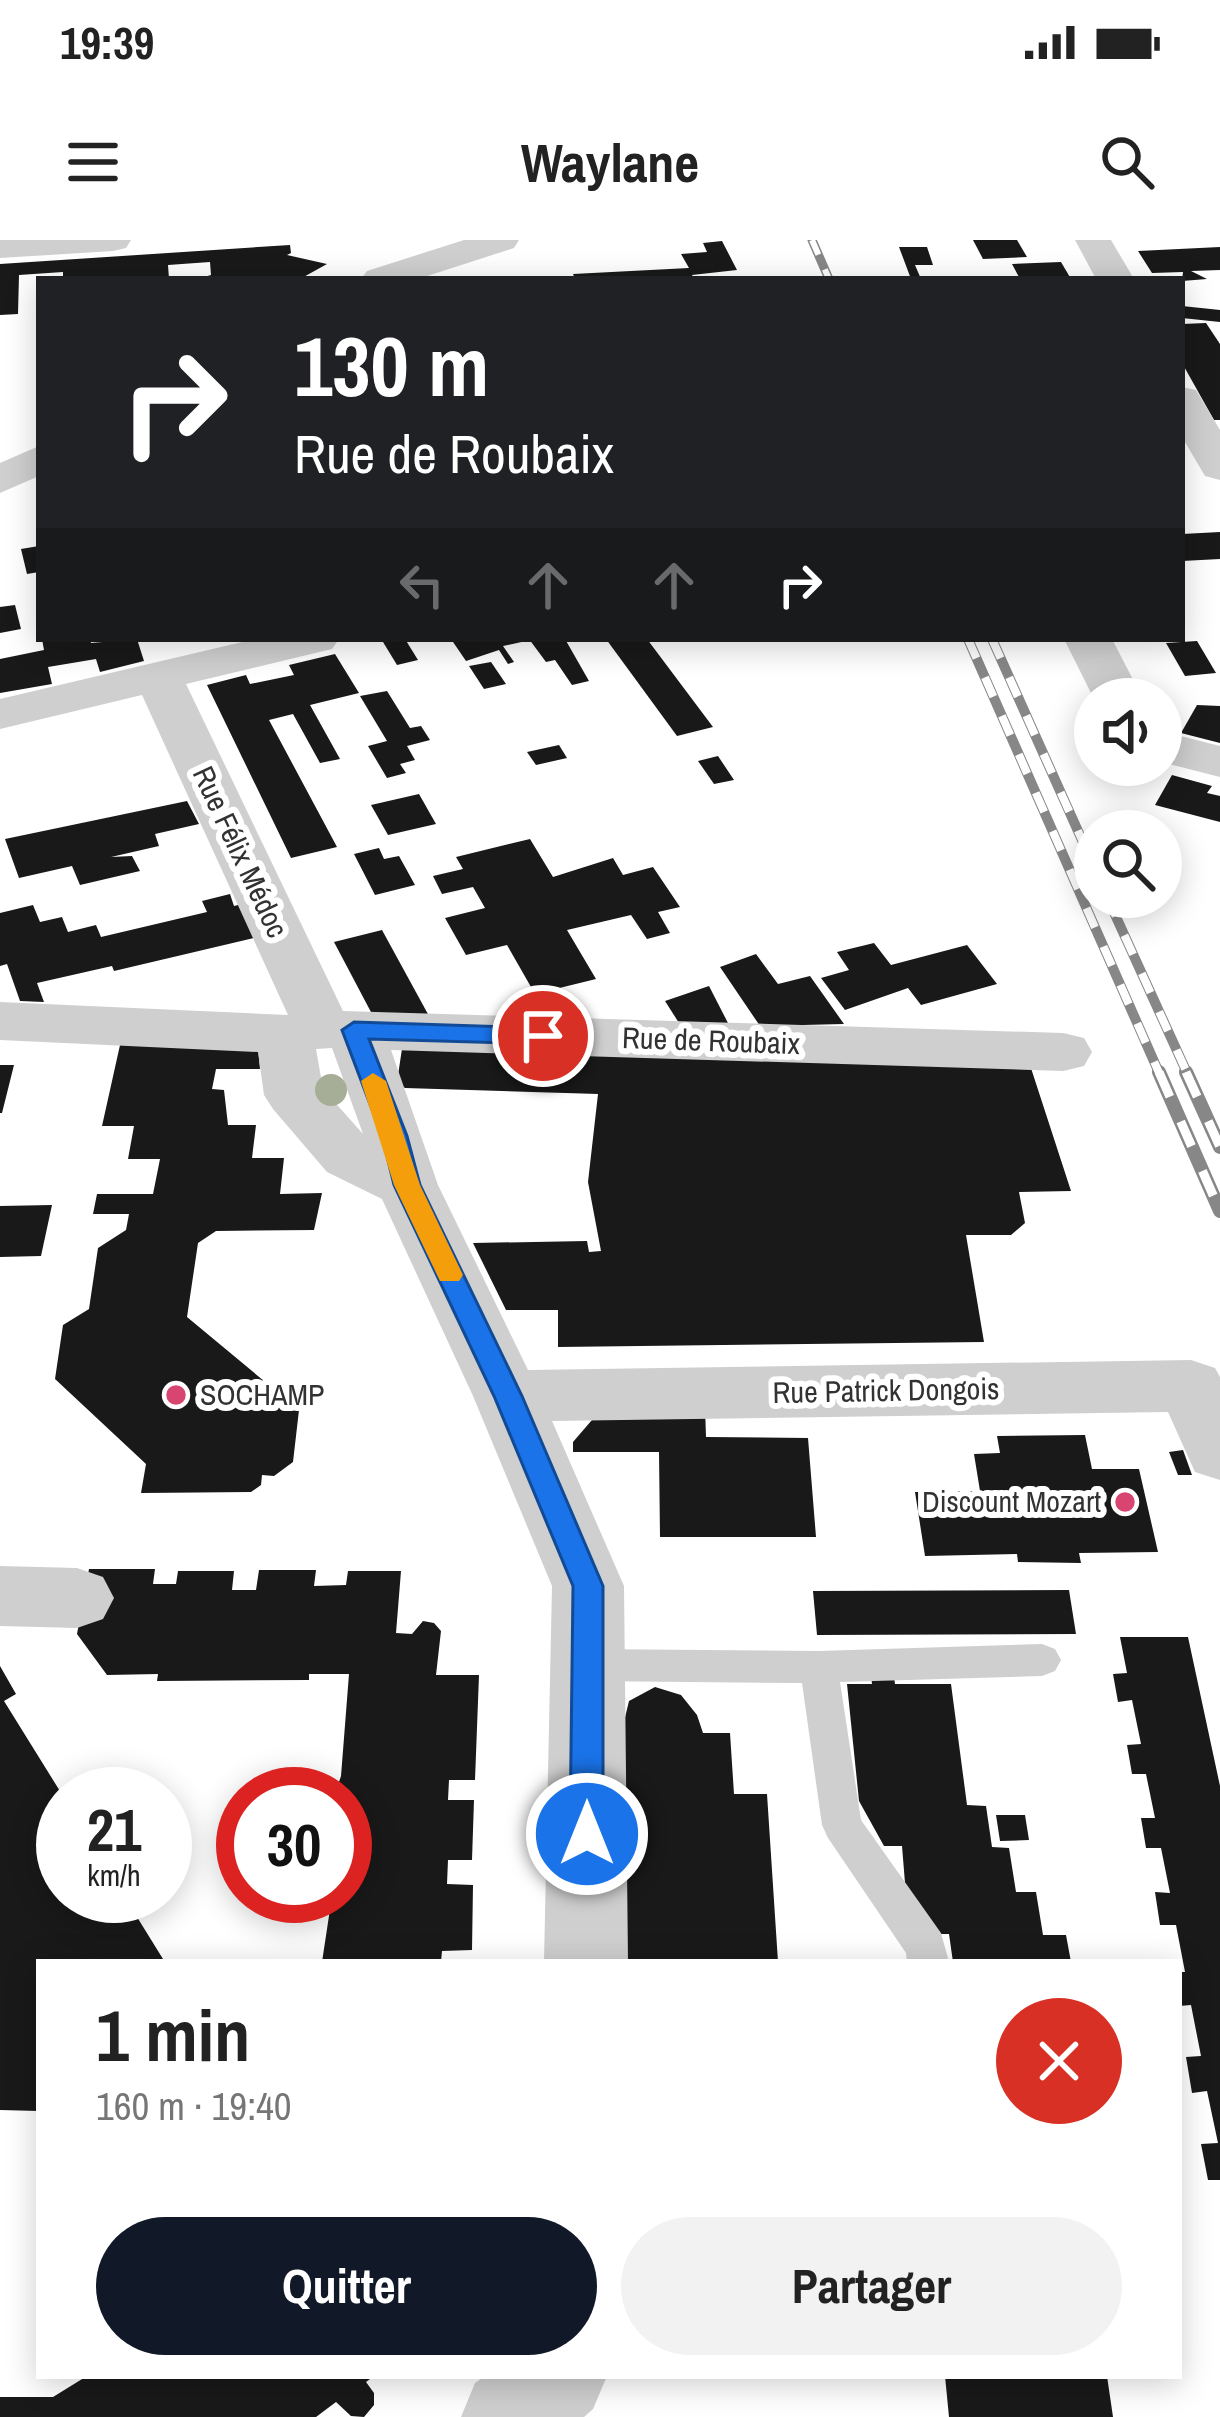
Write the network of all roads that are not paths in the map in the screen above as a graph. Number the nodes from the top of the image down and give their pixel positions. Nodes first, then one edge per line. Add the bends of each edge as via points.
1 (113, 240) edge
2 (1093, 240) edge
3 (484, 242) edge
4 (0, 247) edge
5 (388, 276) edge
6 (1113, 276) edge
7 (1185, 407) edge
8 (36, 461) edge
9 (0, 480) edge
10 (1214, 487) edge
11 (302, 642) edge
12 (1090, 642) edge
13 (157, 675) junction
14 (1108, 678) edge
15 (0, 714) edge
16 (1182, 752) edge
17 (1220, 762) edge
18 (0, 1021) edge
19 (321, 1031) junction
20 (1063, 1052) dead end
21 (407, 1185) junction
22 (508, 1396) junction
23 (1220, 1453) edge
24 (0, 1596) edge
25 (76, 1598) dead end
26 (1042, 1660) dead end
27 (587, 1665) junction
28 (819, 1667) junction
29 (586, 1959) edge
30 (928, 1959) edge
31 (556, 2379) edge
32 (509, 2417) edge

1 - 4 street
2 - 6 street
3 - 5 street
7 - 10 street
8 - 9 street
11 - 13 street
12 - 14 street
13 - 15 street
13 - 19 street, Rue Félix Médoc
16 - 17 street
18 - 19 street, Rue de Roubaix
19 - 20 street, Rue de Roubaix
19 - 21 street via 394,1136
19 - 21 street via 294,1095 349,1157
21 - 22 street
22 - 23 street, Rue Patrick Dongois via 1191,1386
22 - 27 street via 588,1586
24 - 25 street
26 - 28 lane
27 - 28 lane
27 - 29 street
28 - 30 lane via 842,1825
31 - 32 street

